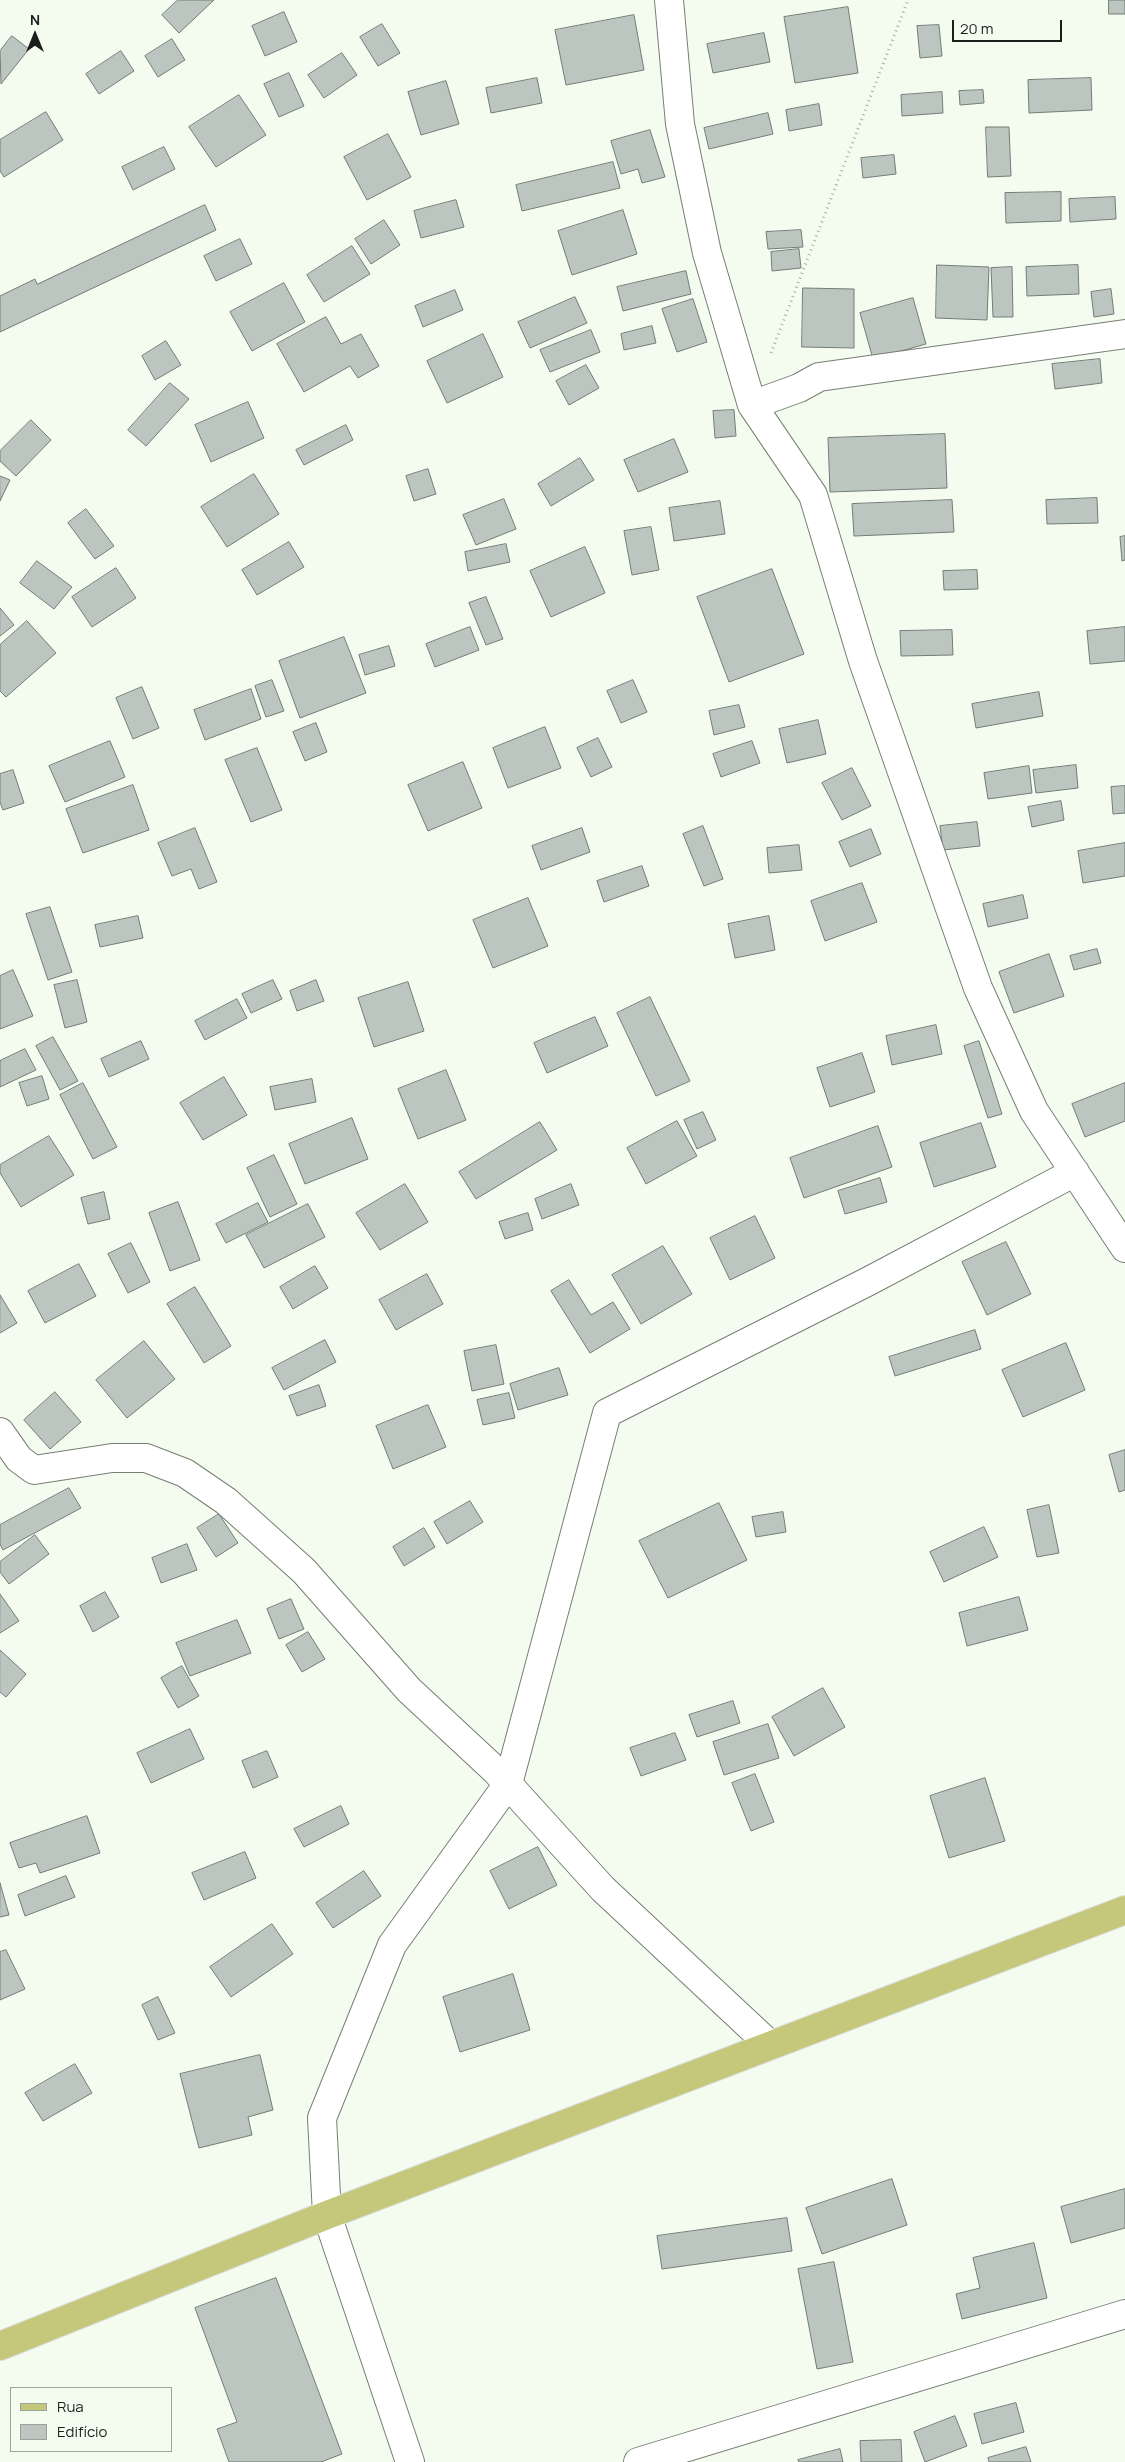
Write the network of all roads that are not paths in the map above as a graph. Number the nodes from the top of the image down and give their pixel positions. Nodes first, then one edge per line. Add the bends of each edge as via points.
1 (669, 0) edge
2 (1125, 334) edge
3 (752, 405) junction
4 (1075, 1172) junction
5 (1125, 1248) edge
6 (0, 1432) edge
7 (508, 1784) junction
8 (1125, 1910) edge
9 (770, 2045) junction
10 (327, 2215) junction
11 (1125, 2314) edge
12 (0, 2346) edge
13 (410, 2462) edge
14 (638, 2462) edge

1 - 3 street via 680,124 707,253
2 - 3 street via 819,377 800,388
3 - 4 street via 813,494 863,661 978,988 1034,1110
4 - 5 street
4 - 7 street via 608,1413
6 - 7 street via 19,1460 34,1470 112,1458 146,1458 185,1473 226,1501 304,1571 409,1690
7 - 9 street via 603,1889
7 - 10 street via 392,1945 322,2118
8 - 9 main road
9 - 10 main road
10 - 12 main road
10 - 13 street
11 - 14 street

